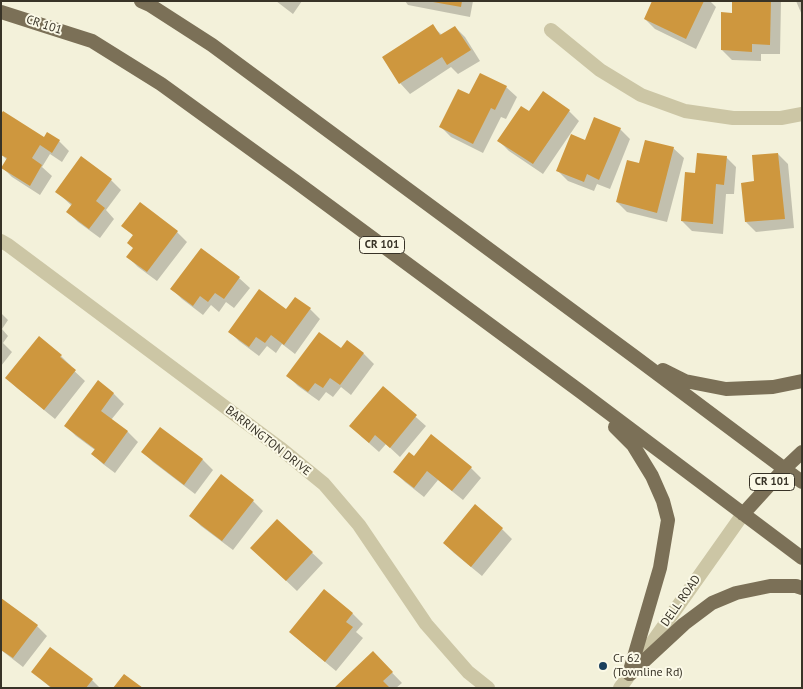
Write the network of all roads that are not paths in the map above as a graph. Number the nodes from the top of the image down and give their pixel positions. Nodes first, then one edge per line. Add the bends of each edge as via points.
1 (142, 1) edge
2 (1, 12) edge
3 (551, 30) dead end
4 (802, 114) edge
5 (1, 241) edge
6 (635, 357) junction
7 (802, 381) edge
8 (581, 392) junction
9 (802, 452) edge
10 (784, 469) junction
11 (802, 482) edge
12 (743, 514) junction
13 (802, 558) edge
14 (802, 588) edge
15 (629, 674) junction
16 (488, 688) edge
17 (620, 688) edge

1 - 6 main road, CR 101 via 212,45
2 - 8 main road, CR 101 / CR 101 via 92,41 160,84
3 - 4 street via 600,70 641,95 685,110 733,118 781,118
5 - 16 street, BARRINGTON DRIVE via 324,484 359,525 426,624 468,672
6 - 7 main road, CR 101 via 685,381 726,389 773,387
6 - 10 main road, CR 101
8 - 12 main road, CR 101 / CR 101
8 - 15 main road via 633,445 652,476 668,520 660,568
9 - 10 main road, CR 101
10 - 11 main road
10 - 12 main road, CR 101
12 - 13 main road, CR 101
12 - 15 street, DELL ROAD
14 - 15 main road via 770,586 736,593 712,604 684,624
15 - 17 street, DELL ROAD

